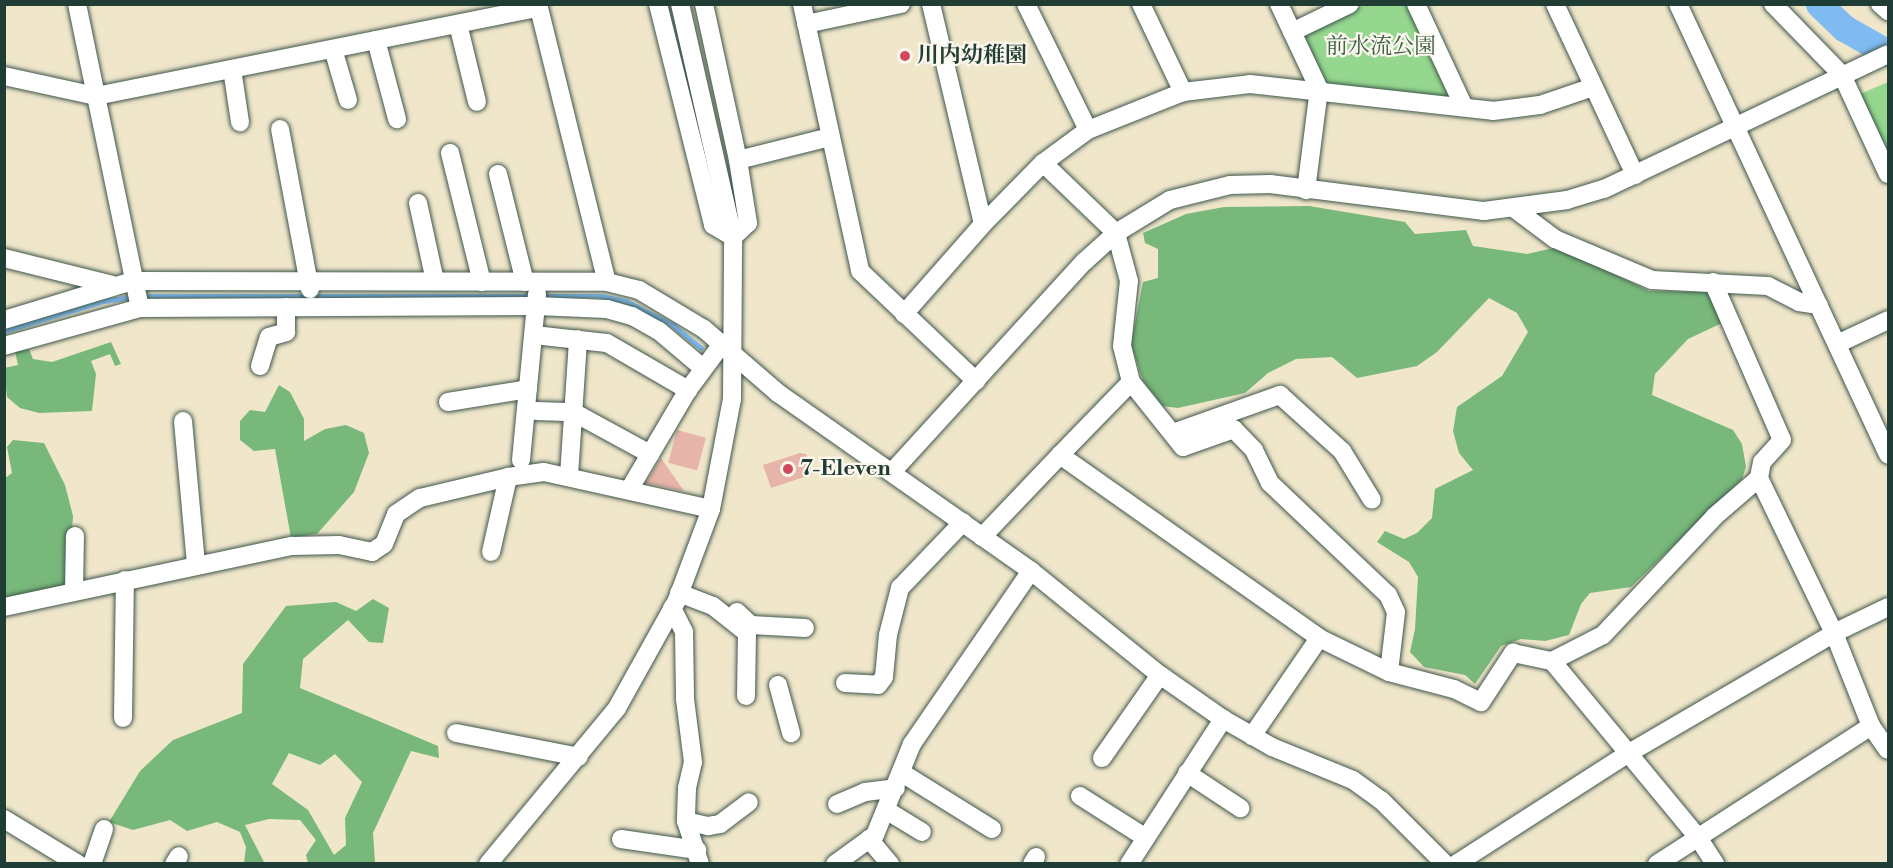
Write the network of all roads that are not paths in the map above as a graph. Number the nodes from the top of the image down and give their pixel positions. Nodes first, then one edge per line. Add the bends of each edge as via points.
1 (658, 4) edge
2 (680, 4) edge
3 (704, 4) edge
4 (802, 4) edge
5 (902, 4) edge
6 (931, 4) edge
7 (1026, 4) edge
8 (1141, 4) edge
9 (1280, 4) edge
10 (1350, 4) edge
11 (1416, 4) edge
12 (1555, 4) edge
13 (1678, 4) edge
14 (1773, 4) edge
15 (1880, 4) edge
16 (82, 5) edge
17 (538, 6) edge
18 (1888, 11) edge
19 (458, 24) junction
20 (806, 24) junction
21 (1292, 32) junction
22 (376, 40) junction
23 (333, 48) junction
24 (1888, 54) edge
25 (232, 69) junction
26 (1845, 74) junction
27 (4, 76) edge
28 (1593, 87) junction
29 (1319, 89) junction
30 (1183, 92) junction
31 (96, 96) junction
32 (348, 100) dead end
33 (477, 102) dead end
34 (1464, 106) junction
35 (397, 119) dead end
36 (240, 122) dead end
37 (1734, 127) junction
38 (280, 129) dead end
39 (1088, 130) junction
40 (830, 137) junction
41 (450, 153) dead end
42 (738, 159) junction
43 (1043, 163) junction
44 (498, 174) dead end
45 (1888, 174) edge
46 (1635, 175) junction
47 (1306, 190) junction
48 (418, 203) dead end
49 (1515, 209) junction
50 (983, 224) junction
51 (1116, 232) junction
52 (733, 237) junction
53 (4, 258) edge
54 (310, 279) junction
55 (435, 281) junction
56 (482, 282) junction
57 (532, 282) junction
58 (607, 282) junction
59 (1713, 282) junction
60 (133, 283) junction
61 (111, 285) junction
62 (1819, 305) junction
63 (309, 306) junction
64 (536, 306) junction
65 (286, 307) junction
66 (140, 308) junction
67 (904, 314) junction
68 (4, 320) edge
69 (1888, 320) edge
70 (534, 334) junction
71 (578, 339) junction
72 (1839, 343) junction
73 (4, 346) edge
74 (729, 351) junction
75 (260, 366) dead end
76 (702, 368) junction
77 (976, 381) junction
78 (1131, 382) junction
79 (528, 389) junction
80 (688, 390) junction
81 (448, 402) dead end
82 (536, 411) dead end
83 (573, 412) junction
84 (183, 421) dead end
85 (1173, 433) junction
86 (650, 454) junction
87 (1060, 455) junction
88 (1888, 455) edge
89 (521, 460) dead end
90 (892, 472) junction
91 (569, 476) junction
92 (508, 477) junction
93 (1759, 478) junction
94 (629, 490) junction
95 (1372, 500) dead end
96 (711, 508) junction
97 (963, 522) junction
98 (75, 536) dead end
99 (982, 537) junction
100 (491, 552) dead end
101 (196, 565) junction
102 (1031, 571) junction
103 (125, 580) junction
104 (74, 591) junction
105 (679, 594) junction
106 (4, 607) edge
107 (1888, 607) edge
108 (806, 628) dead end
109 (1834, 633) junction
110 (1319, 638) junction
111 (1552, 661) junction
112 (1389, 672) junction
113 (1160, 675) junction
114 (845, 683) dead end
115 (123, 718) dead end
116 (1223, 719) junction
117 (1871, 726) junction
118 (456, 733) dead end
119 (791, 733) dead end
120 (1252, 736) junction
121 (1888, 750) edge
122 (1629, 753) junction
123 (579, 757) junction
124 (1102, 758) dead end
125 (1187, 773) junction
126 (899, 780) junction
127 (1080, 796) dead end
128 (749, 802) dead end
129 (837, 804) dead end
130 (1240, 808) dead end
131 (886, 810) junction
132 (4, 819) edge
133 (686, 821) junction
134 (104, 829) dead end
135 (992, 829) dead end
136 (922, 832) dead end
137 (1146, 838) junction
138 (1699, 838) junction
139 (621, 839) dead end
140 (869, 839) junction
141 (699, 857) edge
142 (78, 864) edge
143 (92, 864) edge
144 (488, 864) edge
145 (835, 864) edge
146 (890, 864) edge
147 (1129, 864) edge
148 (1445, 864) edge
149 (1456, 864) edge
150 (1657, 864) edge
151 (1715, 864) edge

1 - 52 street via 713,225
2 - 52 street
3 - 42 street
4 - 20 street
5 - 20 street
6 - 50 street
7 - 39 street
8 - 30 street
9 - 21 street
10 - 21 street
11 - 34 street
12 - 28 street
13 - 37 street
14 - 26 street
15 - 18 street
16 - 31 street
17 - 19 street
17 - 58 street
19 - 22 street
19 - 33 street
20 - 40 street
21 - 29 street
22 - 23 street
22 - 35 street
23 - 25 street
23 - 32 street
24 - 26 street
25 - 31 street
25 - 36 street
26 - 37 street
26 - 45 street
27 - 31 street
28 - 34 street via 1540,105 1493,111
28 - 46 street
29 - 30 street via 1250,84
29 - 34 street
29 - 47 street
30 - 39 street
31 - 60 street
37 - 46 street
37 - 62 street
38 - 54 street
39 - 43 street
40 - 42 street
40 - 67 street via 860,272
41 - 56 street
42 - 52 street via 748,224
43 - 50 street
43 - 51 street
44 - 57 street
46 - 49 street via 1567,200
47 - 49 street via 1484,211
47 - 51 street via 1250,184 1200,191 1170,200
48 - 55 street
49 - 59 street via 1555,239 1652,280
50 - 67 street
51 - 77 street
51 - 78 street via 1129,281 1122,346
52 - 74 street
53 - 61 street
54 - 55 street
54 - 60 street
54 - 63 street
55 - 56 street
56 - 57 street
57 - 58 street
57 - 64 street
58 - 74 street via 639,290 668,306
59 - 62 street via 1768,285 1799,302
59 - 93 street via 1782,440 1762,462
60 - 61 street
60 - 66 street
61 - 68 street
62 - 72 street
63 - 64 street via 436,310
63 - 65 street
64 - 70 street
64 - 76 street via 607,309 632,316 659,331
65 - 66 street
65 - 75 street via 286,332 269,337
66 - 73 street
67 - 77 street
69 - 72 street
70 - 71 street
70 - 79 street
71 - 80 street via 607,343
71 - 83 street
72 - 88 street
74 - 76 street
74 - 90 street via 778,393
74 - 96 street via 732,399
76 - 80 street
77 - 90 street
78 - 85 street
78 - 87 street
79 - 81 street
79 - 89 street
80 - 86 street
82 - 83 street
83 - 86 street
83 - 91 street
84 - 101 street
85 - 95 street via 1280,395 1342,451
85 - 112 street via 1183,447 1234,429 1254,450 1270,483 1388,595 1396,612
86 - 94 street
87 - 99 street
87 - 110 street
90 - 97 street
91 - 92 street via 544,472
91 - 94 street
92 - 100 street
92 - 101 street via 420,498 396,514 384,543 372,552 339,545 292,546
93 - 109 street
93 - 111 street via 1715,516 1603,635
94 - 96 street
96 - 105 street
97 - 99 street
97 - 114 street via 900,588 888,635 884,677 878,685
98 - 104 street
99 - 102 street
101 - 103 street
102 - 113 street
102 - 126 street via 912,744
103 - 104 street
103 - 115 street
104 - 106 street
105 - 108 street via 718,596 751,625
105 - 119 street via 713,606 747,633 746,690 783,685
105 - 123 street via 617,708
105 - 133 street via 693,762
107 - 109 street
109 - 117 street
109 - 122 street
110 - 112 street
110 - 120 street
111 - 112 street via 1513,653 1481,702 1454,689
111 - 122 street
113 - 116 street
113 - 124 street
116 - 120 street
116 - 125 street
117 - 121 street
117 - 138 street
118 - 123 street
120 - 148 street via 1353,780 1397,814
122 - 138 street
122 - 149 street
123 - 144 street
125 - 130 street
125 - 137 street
126 - 129 street
126 - 131 street
126 - 135 street
127 - 137 street
128 - 133 street via 720,824 708,826
131 - 136 street
131 - 140 street
132 - 142 street
133 - 141 street
134 - 143 street
137 - 147 street
138 - 150 street
138 - 151 street
139 - 141 street
140 - 145 street
140 - 146 street

